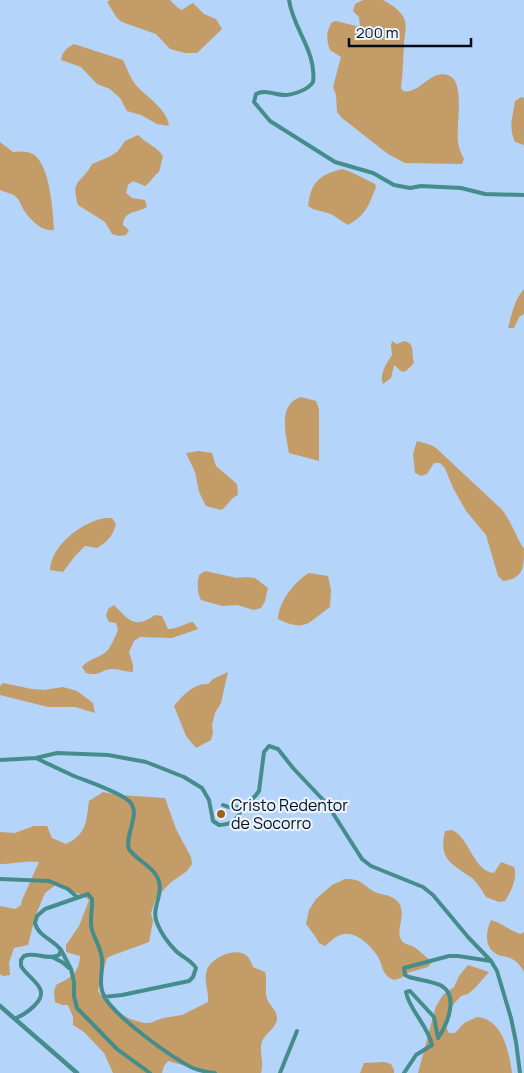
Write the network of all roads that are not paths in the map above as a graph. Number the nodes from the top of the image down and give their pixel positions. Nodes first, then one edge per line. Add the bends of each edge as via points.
1 (290, 0) edge
2 (524, 196) edge
3 (36, 758) junction
4 (0, 760) edge
5 (223, 805) dead end
6 (241, 807) junction
7 (0, 879) edge
8 (77, 897) junction
9 (61, 950) junction
10 (52, 958) junction
11 (491, 961) junction
12 (71, 969) junction
13 (104, 997) junction
14 (0, 1006) edge
15 (25, 1014) junction
16 (16, 1018) junction
17 (23, 1025) junction
18 (297, 1031) dead end
19 (438, 1038) junction
20 (432, 1045) junction
21 (77, 1073) edge
22 (150, 1073) edge
23 (215, 1073) edge
24 (280, 1073) edge
25 (404, 1073) edge
26 (520, 1073) edge

1 - 2 street via 296,22 309,48 313,82 308,88 284,95 256,94 254,102 270,121 335,162 373,173 402,188 461,188 485,194
3 - 4 street
3 - 6 street via 58,753 108,755 146,762 202,788 214,821 219,825 237,820
3 - 13 street via 129,802 133,817 128,847 151,867 160,883 157,924 167,941 196,968 188,981
5 - 6 street
6 - 11 street via 259,791 264,752 269,746 275,746 334,812 362,859 371,866 423,887
7 - 8 street via 49,881 68,888
8 - 9 street via 45,909 35,920 39,932
8 - 13 street via 88,894 92,899 92,930 102,958 100,982
9 - 10 street
9 - 12 street
10 - 12 street
10 - 15 street via 32,954 21,960 23,970 41,992 38,1001
11 - 19 street via 449,956 404,968 410,977 441,985 450,997 450,1011
11 - 26 street via 497,970 511,1018
12 - 22 street via 77,1008 117,1049
13 - 23 street via 133,1026 164,1050 193,1068
14 - 16 street
15 - 16 street
15 - 17 street
16 - 17 street
17 - 21 street
18 - 24 street
19 - 20 street
19 - 20 street via 434,1017 408,991 406,994
20 - 25 street via 416,1055

